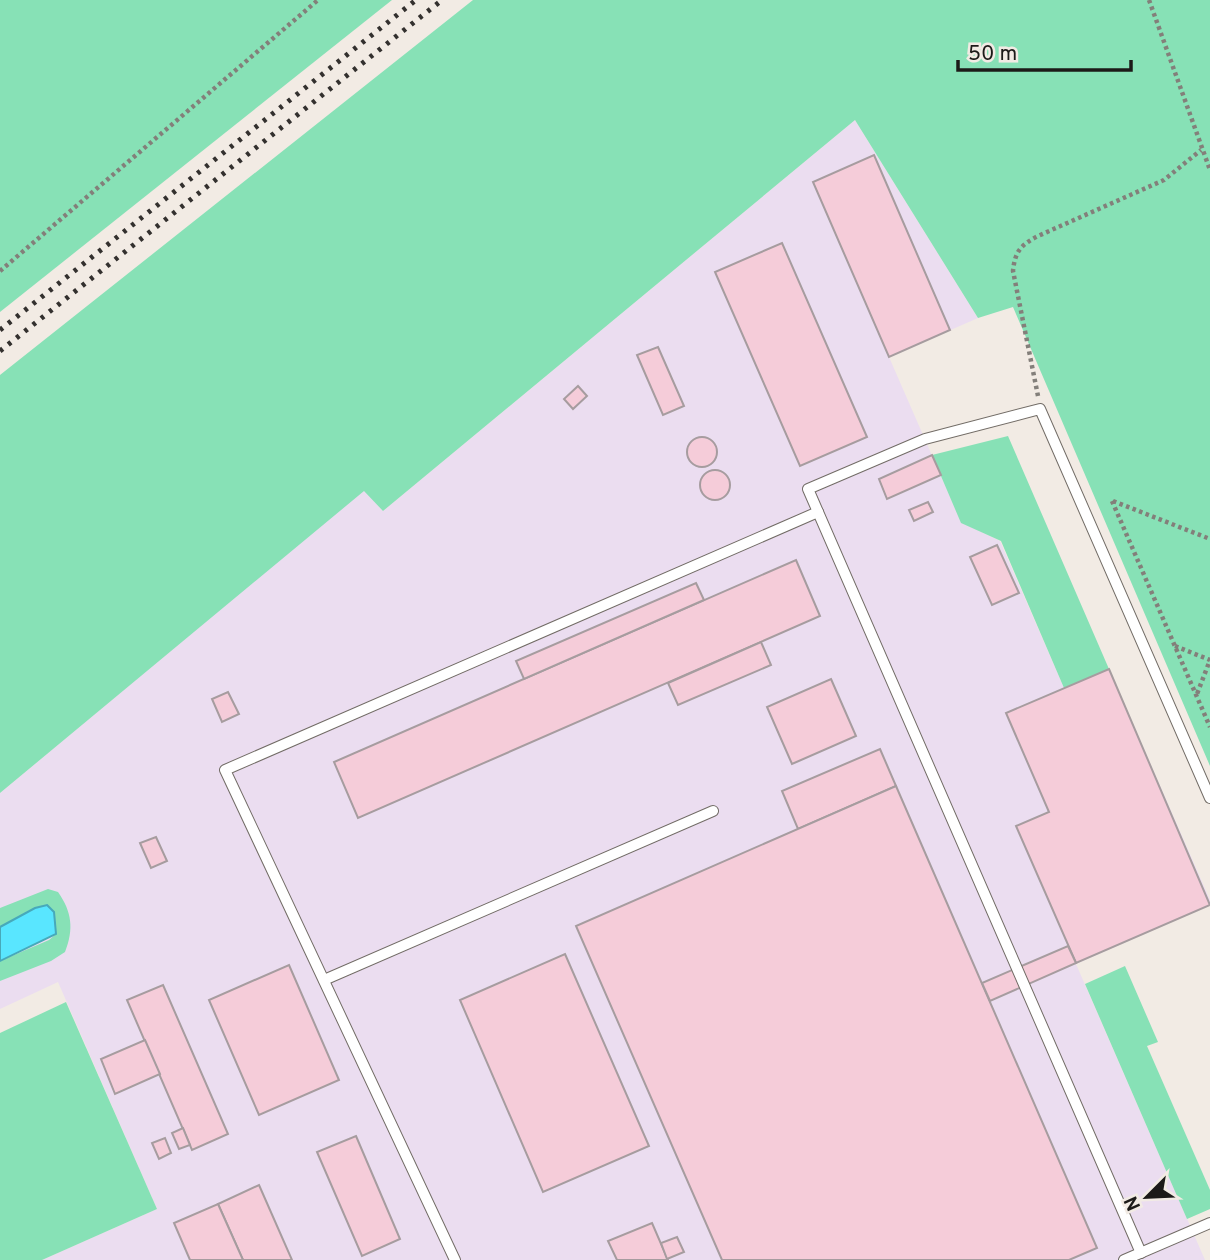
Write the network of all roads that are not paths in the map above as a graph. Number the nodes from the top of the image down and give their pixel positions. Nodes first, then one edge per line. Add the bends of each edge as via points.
1 (818, 512) junction
2 (1210, 798) edge
3 (713, 811) dead end
4 (324, 981) junction
5 (1210, 1223) edge
6 (1141, 1253) junction
7 (455, 1260) edge
8 (1124, 1260) edge

1 - 2 lane via 808,489 925,439 1040,409
1 - 4 lane via 225,770
1 - 6 lane
3 - 4 lane
4 - 7 lane
5 - 6 lane
6 - 8 lane

